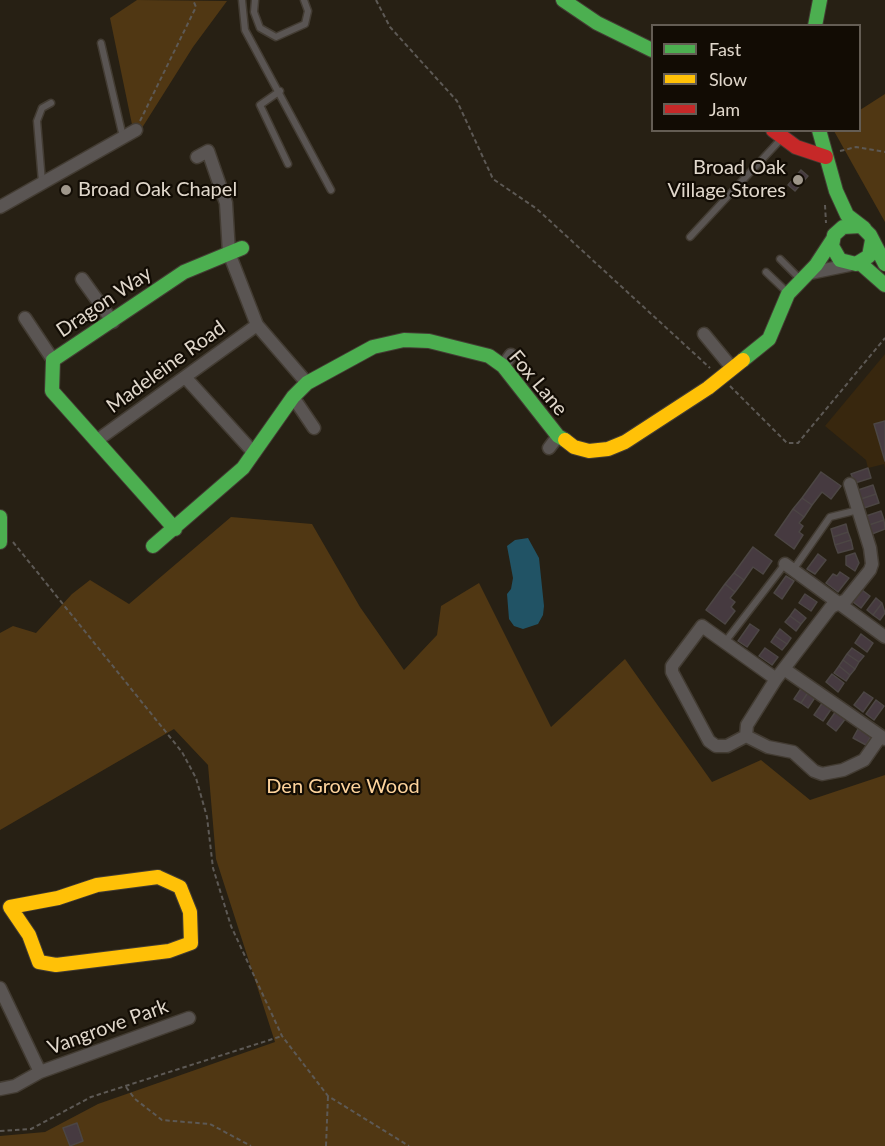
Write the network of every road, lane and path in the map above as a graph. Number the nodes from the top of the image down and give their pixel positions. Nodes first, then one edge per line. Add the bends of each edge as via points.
1 (193, 0) edge
2 (242, 0) edge
3 (255, 0) edge
4 (304, 0) edge
5 (376, 0) edge
6 (563, 0) edge
7 (820, 0) edge
8 (815, 24) edge
9 (101, 43) dead end
10 (651, 50) edge
11 (280, 92) junction
12 (51, 103) dead end
13 (136, 130) joint
14 (820, 132) edge
15 (778, 134) edge
16 (123, 138) junction
17 (885, 152) edge
18 (197, 157) dead end
19 (826, 157) junction
20 (288, 164) dead end
21 (42, 182) junction
22 (331, 190) dead end
23 (836, 190) junction
24 (824, 200) dead end
25 (0, 207) edge
26 (831, 234) junction
27 (869, 235) junction
28 (690, 237) dead end
29 (235, 250) junction
30 (780, 259) dead end
31 (858, 264) junction
32 (885, 264) edge
33 (766, 272) dead end
34 (804, 276) junction
35 (82, 279) dead end
36 (885, 285) edge
37 (788, 294) junction
38 (25, 318) dead end
39 (112, 322) junction
40 (257, 325) junction
41 (704, 334) dead end
42 (885, 338) edge
43 (53, 360) junction
44 (732, 368) junction
45 (185, 377) junction
46 (721, 378) junction
47 (307, 383) junction
48 (293, 397) junction
49 (314, 428) dead end
50 (558, 436) junction
51 (96, 441) junction
52 (549, 448) dead end
53 (254, 453) junction
54 (850, 484) dead end
55 (858, 510) junction
56 (0, 517) edge
57 (175, 529) junction
58 (6, 540) edge
59 (153, 546) dead end
60 (789, 567) junction
61 (839, 603) junction
62 (885, 637) edge
63 (725, 642) junction
64 (780, 674) junction
65 (746, 736) junction
66 (883, 738) edge
67 (5, 907) edge
68 (0, 988) edge
69 (189, 1018) dead end
70 (282, 1036) junction
71 (40, 1072) junction
72 (126, 1087) junction
73 (0, 1089) edge
74 (328, 1096) junction
75 (0, 1131) edge
76 (251, 1146) edge
77 (326, 1146) edge
78 (409, 1146) edge

1 - 13 path via 196,7
2 - 11 lane via 246,30
3 - 4 lane via 254,12 260,28 276,37 305,24 308,11
5 - 46 path via 390,27 457,101 493,178 537,208
6 - 10 street via 597,23
7 - 8 street
9 - 16 lane
11 - 20 lane via 260,105
11 - 22 lane
12 - 21 lane via 42,108 37,121
13 - 16 street
14 - 19 street
15 - 19 street via 796,147
15 - 28 lane
16 - 21 street
17 - 19 path via 856,147
18 - 29 street via 207,151 226,203
19 - 23 street
21 - 25 street
23 - 26 street
23 - 27 street via 847,215
24 - 26 path
26 - 27 street via 849,225
26 - 31 street via 836,256 845,263
26 - 34 street, Fox Lane
27 - 31 street via 869,256
27 - 32 street
29 - 39 street, Dragon Way via 184,272
29 - 40 street
30 - 34 lane
31 - 34 street
31 - 36 street
33 - 37 lane
34 - 37 street, Fox Lane
35 - 39 street
37 - 44 street, Fox Lane via 769,339
38 - 43 street
39 - 43 street, Dragon Way
40 - 45 street, Madeleine Road
40 - 47 street
41 - 44 street
42 - 46 path via 798,443 788,443
43 - 51 street, Dragon Way via 52,391
44 - 46 street, Fox Lane
45 - 51 street, Madeleine Road
45 - 53 street
46 - 50 street, Fox Lane via 625,442 608,449 589,451
47 - 48 street, Fox Lane
47 - 50 street, Fox Lane via 374,347 404,340 429,341 507,360 548,415
48 - 49 street
48 - 53 street, Fox Lane
50 - 52 street
51 - 57 street, Dragon Way
53 - 57 street, Fox Lane via 243,468
54 - 55 street
55 - 60 lane via 830,517
55 - 61 street via 872,564 846,600
56 - 58 street
57 - 59 street, Fox Lane
58 - 70 path via 182,752 207,817 213,868 231,926
60 - 61 street
60 - 63 lane
61 - 62 street
61 - 64 street via 831,607
63 - 64 street
63 - 65 street via 702,626 672,666 672,672 709,741 727,746
64 - 65 street via 747,725
64 - 66 street
65 - 66 street via 768,747 793,752 822,774 864,760
67 - 67 street via 29,935 39,962 56,965 104,961 169,951 191,943 190,912 180,887 158,877 97,885 58,898
68 - 71 street, Vangrove Park
69 - 71 street, Vangrove Park
70 - 72 path
70 - 74 path
71 - 73 street, Vangrove Park via 15,1086
72 - 75 path via 91,1098 31,1129
72 - 76 path via 162,1120 210,1124
74 - 77 path
74 - 78 path

